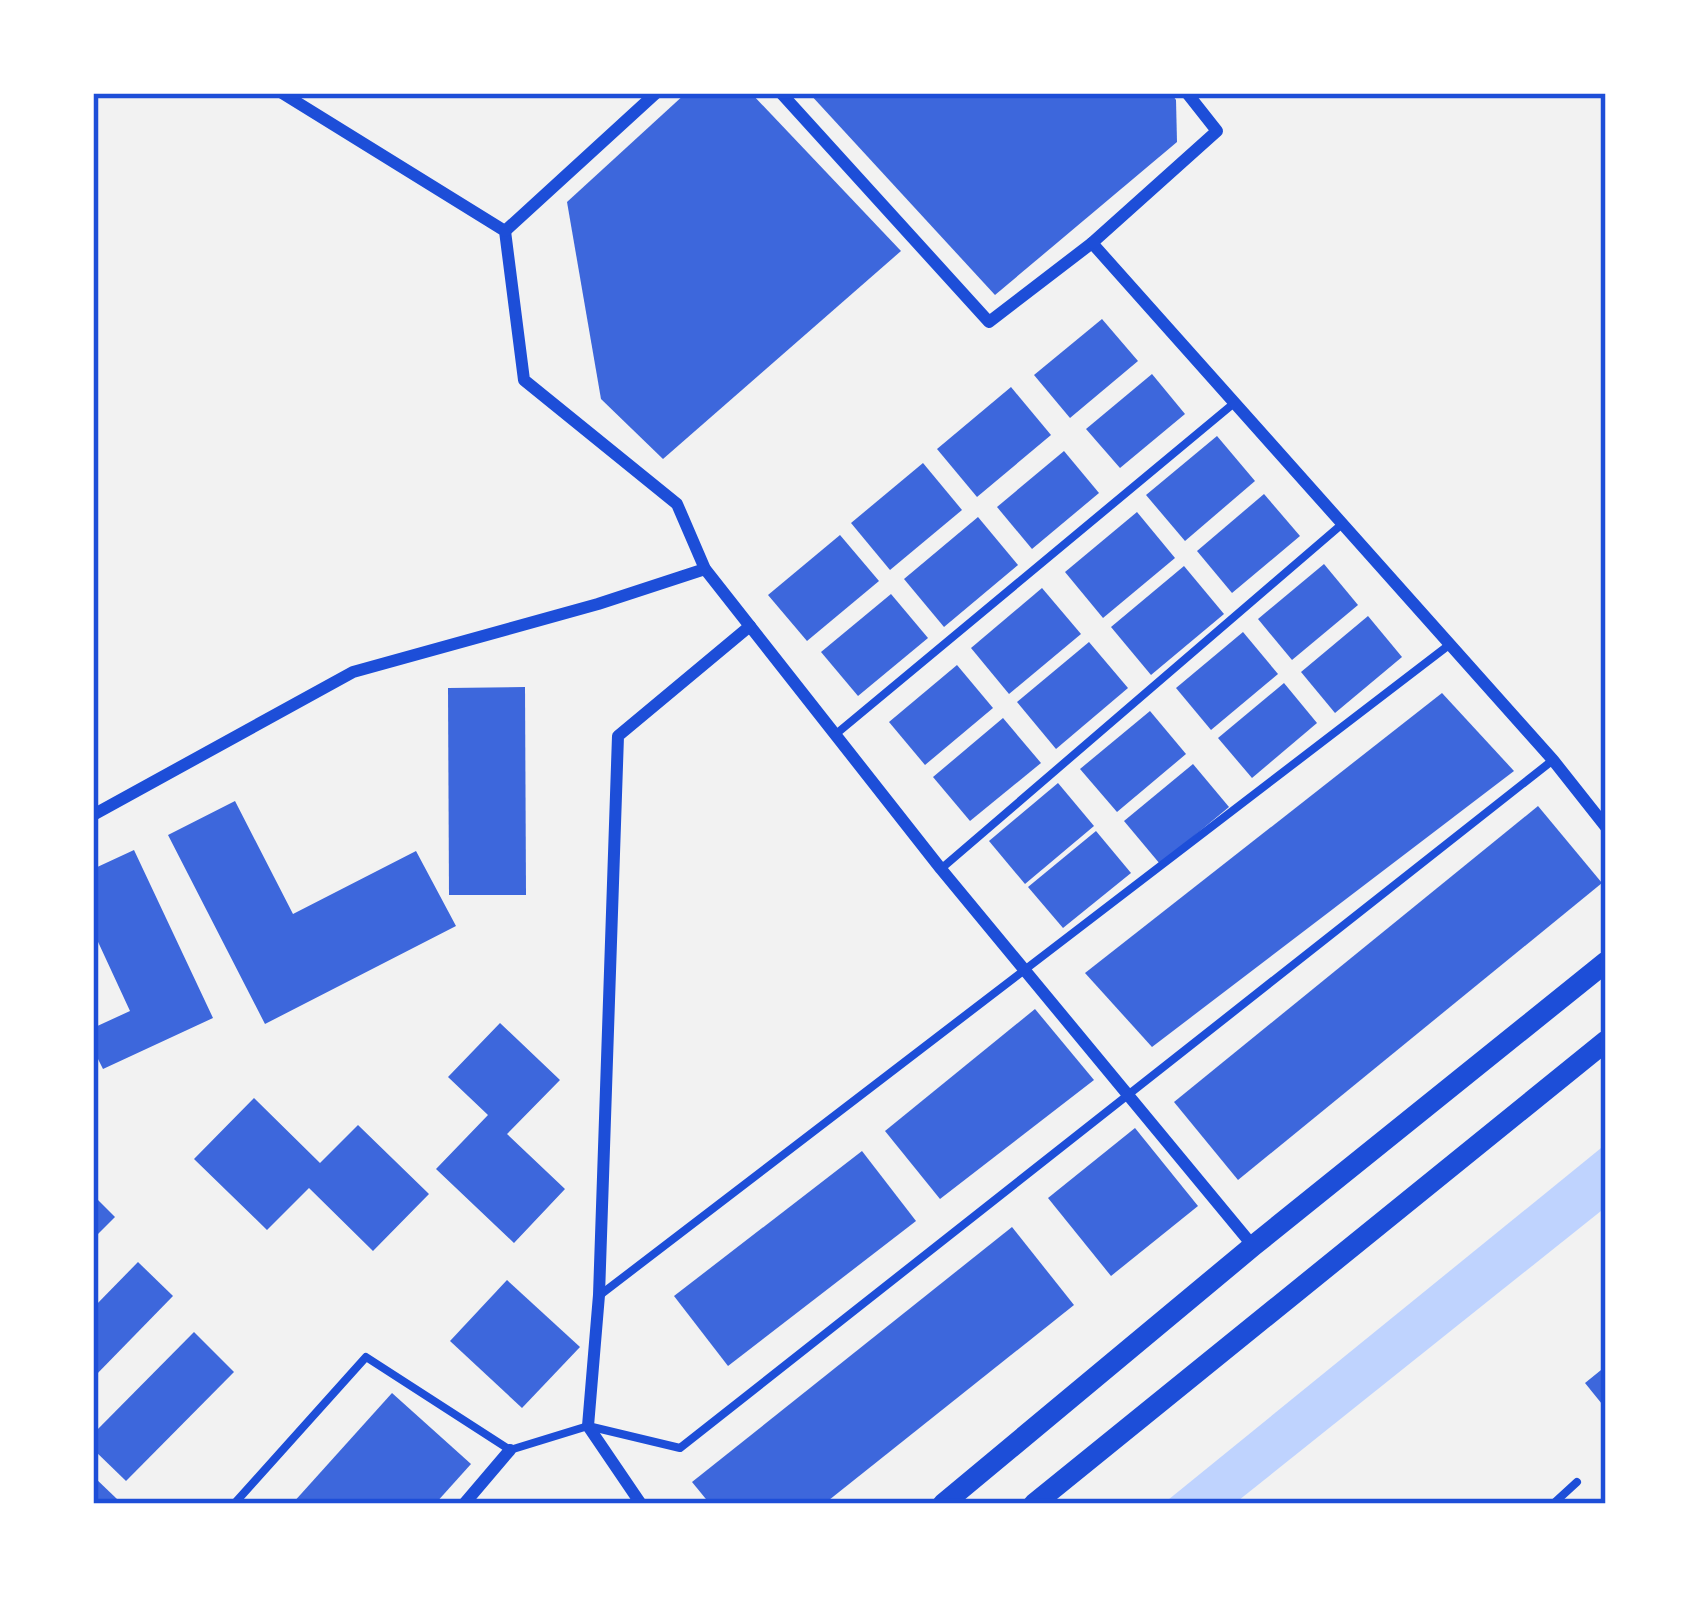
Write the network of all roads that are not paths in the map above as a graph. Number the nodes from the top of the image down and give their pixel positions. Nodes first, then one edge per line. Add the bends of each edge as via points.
1 (282, 93) edge
2 (656, 93) edge
3 (781, 93) edge
4 (1187, 93) edge
5 (505, 231) junction
6 (1092, 243) junction
7 (1233, 404) junction
8 (1341, 525) junction
9 (705, 569) junction
10 (750, 626) junction
11 (1449, 645) junction
12 (835, 735) junction
13 (1553, 760) junction
14 (93, 815) edge
15 (1606, 827) edge
16 (941, 869) junction
17 (1606, 962) edge
18 (1024, 970) junction
19 (1606, 1041) edge
20 (1128, 1095) junction
21 (1253, 1246) junction
22 (599, 1295) junction
23 (588, 1426) junction
24 (510, 1450) junction
25 (1577, 1482) dead end
26 (234, 1504) edge
27 (464, 1504) edge
28 (641, 1504) edge
29 (943, 1504) edge
30 (1034, 1504) edge
31 (1553, 1504) edge

1 - 5 street
2 - 5 street
3 - 6 street via 989,322
4 - 6 street via 1217,131
5 - 9 street via 524,380 677,504
6 - 7 street
7 - 8 street
7 - 12 lane
8 - 11 street
8 - 16 lane
9 - 10 street
9 - 14 street via 353,672
10 - 12 street
10 - 22 street via 618,736
11 - 13 street
11 - 18 lane
12 - 16 street
13 - 15 street
13 - 20 lane
16 - 18 street
17 - 21 main road
18 - 20 street
18 - 22 lane
19 - 30 main road
20 - 21 street
20 - 23 lane via 680,1448
21 - 29 main road
22 - 23 street
23 - 24 lane
23 - 28 street
24 - 26 lane via 366,1357
24 - 27 street
25 - 31 lane

